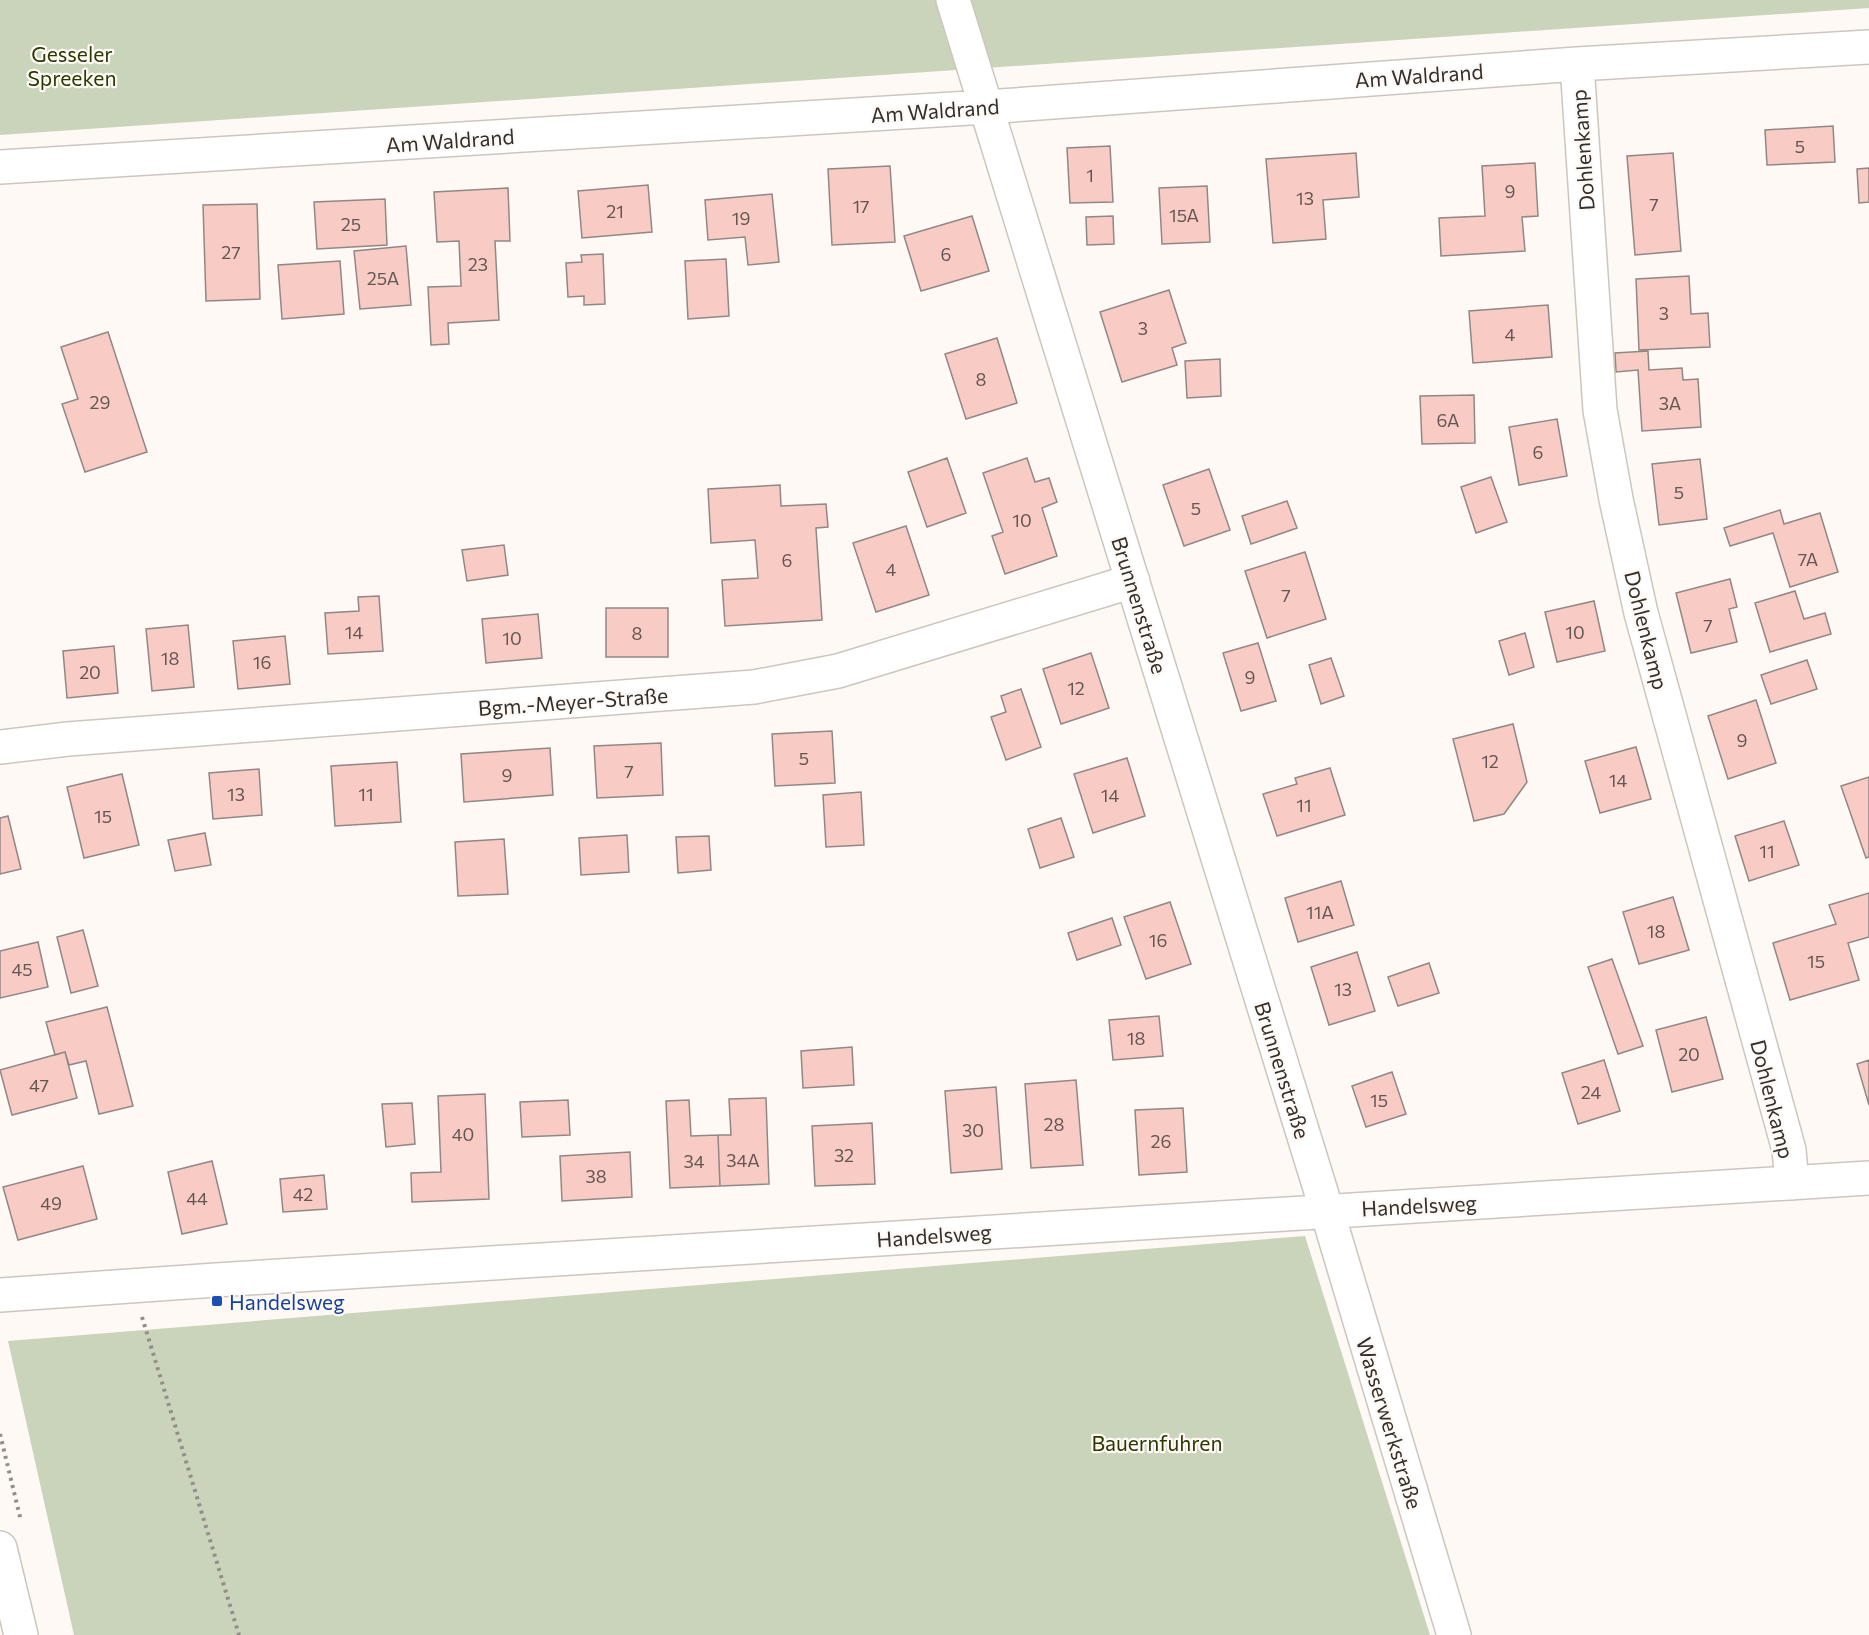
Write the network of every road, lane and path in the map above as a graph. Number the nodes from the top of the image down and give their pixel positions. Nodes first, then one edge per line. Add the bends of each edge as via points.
1 (953, 0) edge
2 (1869, 47) edge
3 (1577, 64) junction
4 (986, 107) junction
5 (0, 167) edge
6 (1133, 581) junction
7 (0, 747) edge
8 (1869, 1178) edge
9 (1792, 1183) junction
10 (1327, 1211) junction
11 (132, 1285) junction
12 (0, 1295) edge
13 (0, 1548) edge
14 (21, 1635) edge
15 (239, 1635) edge
16 (1454, 1635) edge

1 - 4 street, Brunnenstraße
2 - 3 street, Am Waldrand
3 - 4 street, Am Waldrand
3 - 9 street, Dohlenkamp via 1600,410 1616,499 1641,613 1789,1150
4 - 5 street, Am Waldrand
4 - 6 street, Brunnenstraße
6 - 7 street, Bgm.-Meyer-Straße via 838,671 754,687
6 - 10 street, Brunnenstraße
8 - 9 street, Handelsweg
9 - 10 street, Handelsweg
10 - 11 street, Handelsweg
10 - 16 street, Wasserwerkstraße
11 - 12 street, Handelsweg
11 - 15 path
13 - 14 street

